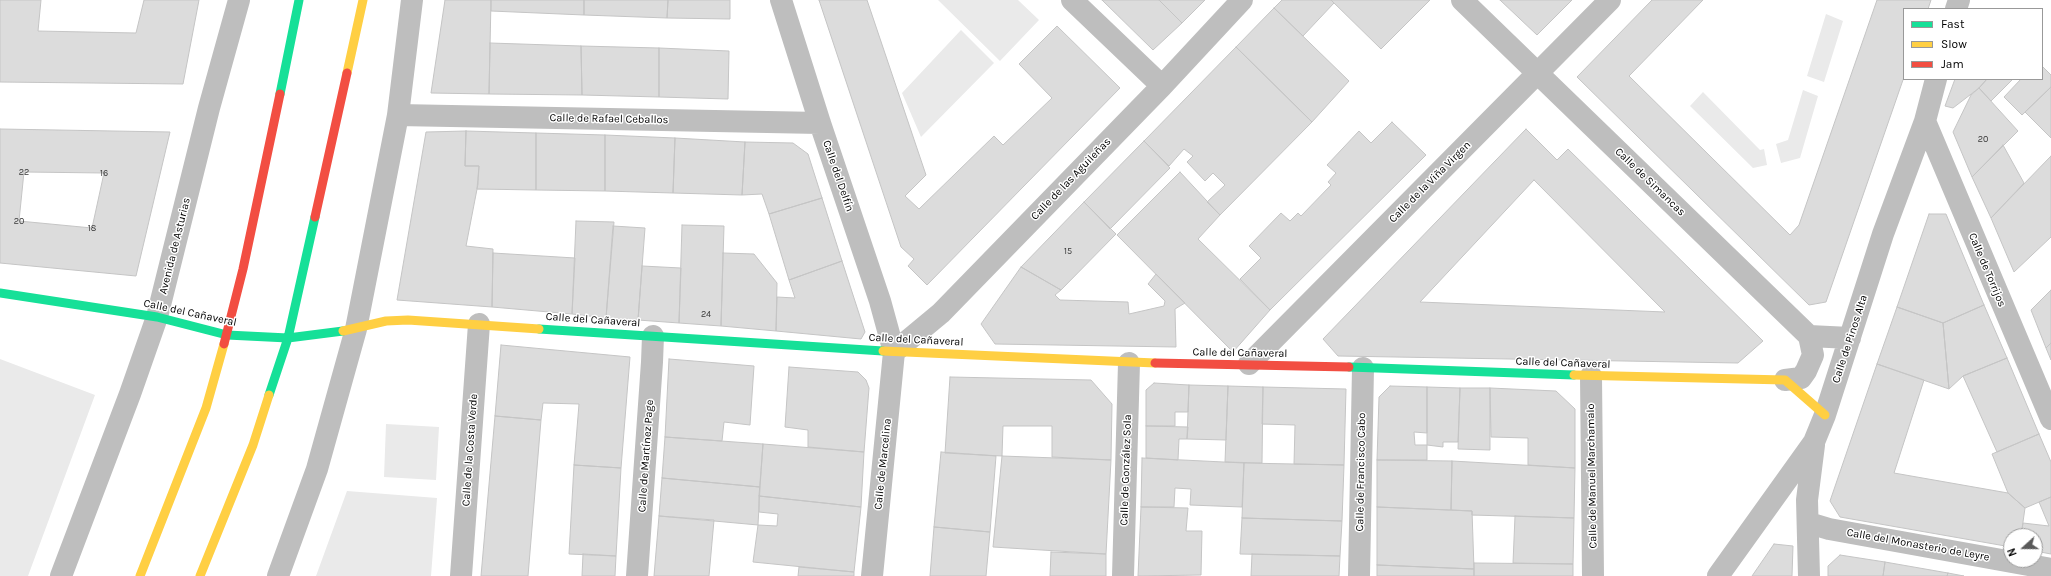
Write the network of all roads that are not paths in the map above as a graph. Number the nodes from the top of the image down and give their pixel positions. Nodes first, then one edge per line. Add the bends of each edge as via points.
1 (239, 0) edge
2 (299, 0) edge
3 (363, 0) edge
4 (412, 0) edge
5 (781, 0) edge
6 (1072, 0) edge
7 (1242, 0) edge
8 (1462, 0) edge
9 (1610, 0) edge
10 (1538, 75) junction
11 (1936, 80) edge
12 (1162, 86) junction
13 (398, 115) junction
14 (1925, 121) junction
15 (820, 123) junction
16 (0, 293) edge
17 (157, 317) junction
18 (478, 324) junction
19 (356, 329) junction
20 (226, 335) junction
21 (652, 336) junction
22 (1809, 336) junction
23 (288, 338) junction
24 (1850, 338) junction
25 (894, 352) junction
26 (1129, 363) junction
27 (1249, 364) junction
28 (1363, 368) junction
29 (1591, 376) junction
30 (1785, 380) junction
31 (1825, 414) junction
32 (2051, 418) edge
33 (1814, 442) junction
34 (1809, 524) junction
35 (2051, 569) edge
36 (61, 576) edge
37 (140, 576) edge
38 (200, 576) edge
39 (278, 576) edge
40 (461, 576) edge
41 (637, 576) edge
42 (872, 576) edge
43 (1123, 576) edge
44 (1359, 576) edge
45 (1593, 576) edge
46 (1718, 576) edge
47 (1809, 576) edge

1 - 17 street, Avenida de Asturias
2 - 20 street via 243,269
3 - 23 street
4 - 13 street
5 - 15 street, Calle del Delfín
6 - 12 street
7 - 12 street, Calle de las Aguileñas
8 - 10 street, Calle de Simancas
9 - 10 street, Calle de la Viña Virgen
10 - 22 street, Calle de Simancas
10 - 27 street, Calle de la Viña Virgen
11 - 14 street, Calle de Pinos Alta
12 - 25 street, Calle de las Aguileñas via 941,313
13 - 15 street, Calle de Rafael Ceballos
13 - 19 street
14 - 24 street, Calle de Pinos Alta via 1883,234
14 - 32 street, Calle de Torrijos
15 - 25 street, Calle del Delfín via 880,301
16 - 17 street, Calle del Cañaveral
17 - 20 street, Calle del Cañaveral
17 - 36 street, Avenida de Asturias
18 - 19 street, Calle del Cañaveral via 401,320
18 - 21 street, Calle del Cañaveral
18 - 40 street, Calle de la Costa Verde
19 - 23 street, Calle del Cañaveral
19 - 39 street via 317,469
20 - 23 street, Calle del Cañaveral
20 - 37 street via 206,408
21 - 25 street, Calle del Cañaveral
21 - 41 street, Calle de Martínez Page
22 - 24 street
22 - 30 street via 1813,355 1806,371 1801,378
23 - 38 street via 253,445
24 - 31 street, Calle de Pinos Alta
25 - 26 street, Calle del Cañaveral
25 - 42 street, Calle de Marcelina
26 - 27 street, Calle del Cañaveral
26 - 43 street, Calle de González Sola
27 - 28 street, Calle del Cañaveral
28 - 29 street, Calle del Cañaveral
28 - 44 street, Calle de Francisco Cabo
29 - 30 street, Calle del Cañaveral
29 - 45 street, Calle de Manuel Marchamalo
30 - 31 street
31 - 33 street, Calle de Pinos Alta
33 - 34 street via 1807,500
33 - 46 street, Calle de Pinos Alta
34 - 35 street, Calle del Monasterio de Leyre
34 - 47 street

